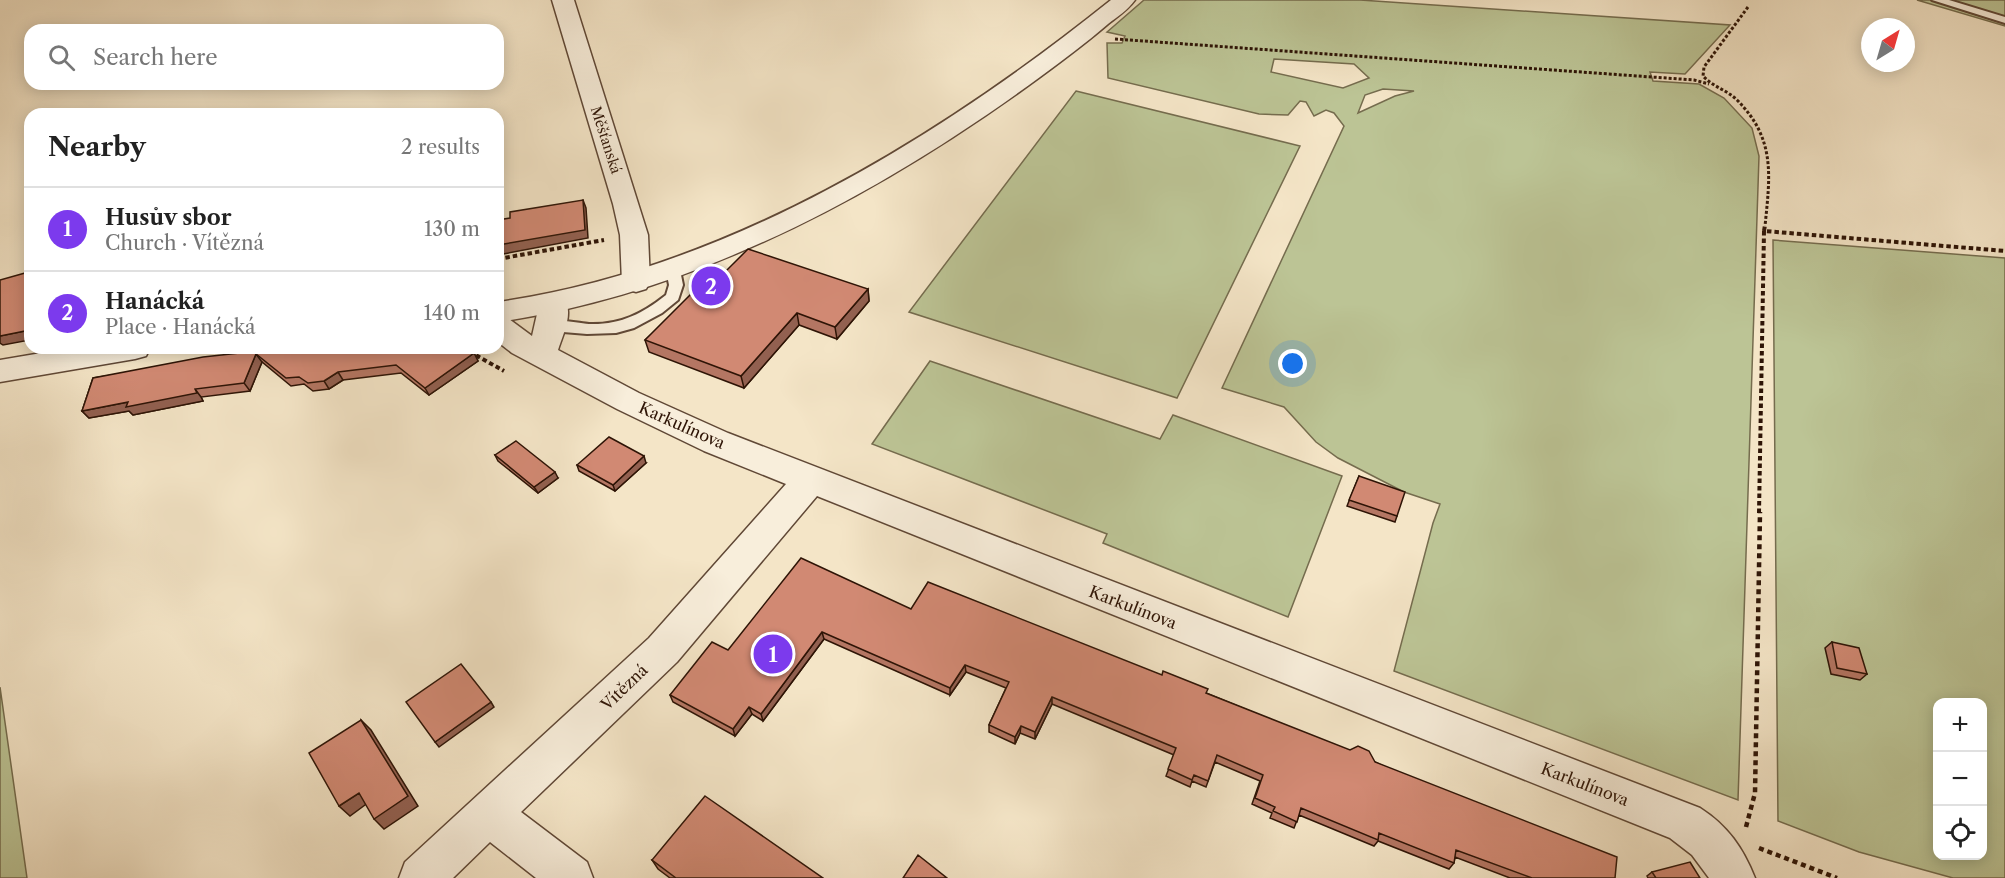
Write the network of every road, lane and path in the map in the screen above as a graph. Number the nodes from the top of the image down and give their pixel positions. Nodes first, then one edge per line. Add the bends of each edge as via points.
1 (562, 0) edge
2 (1124, 0) edge
3 (1937, 0) edge
4 (1748, 7) dead end
5 (2005, 20) edge
6 (1081, 36) junction
7 (1709, 84) junction
8 (1764, 231) junction
9 (634, 235) junction
10 (2005, 252) edge
11 (504, 258) edge
12 (673, 270) junction
13 (636, 282) junction
14 (504, 314) edge
15 (549, 328) junction
16 (504, 331) edge
17 (100, 354) edge
18 (0, 371) edge
19 (810, 480) junction
20 (490, 815) junction
21 (1732, 861) edge
22 (421, 878) edge
23 (571, 878) edge
24 (1837, 878) edge

1 - 9 street, Měšťanská
2 - 6 street
3 - 5 lane
4 - 7 path via 1704,67 1703,76
6 - 7 path
6 - 12 street via 979,110 884,169 760,233
7 - 8 path via 1734,97 1760,126 1771,158
8 - 10 path
8 - 21 path via 1755,793
9 - 11 path
9 - 13 street, Měšťanská
12 - 13 street
12 - 15 lane via 673,297 637,323 605,330
13 - 15 street
14 - 15 street
15 - 16 street, Karkulínova via 522,345
15 - 19 street, Karkulínova via 672,422
17 - 18 street
19 - 20 street, Vítězná via 663,650
19 - 21 street, Karkulínova via 1685,823
20 - 22 street, Vítězná
20 - 23 street
21 - 24 path via 1752,846

